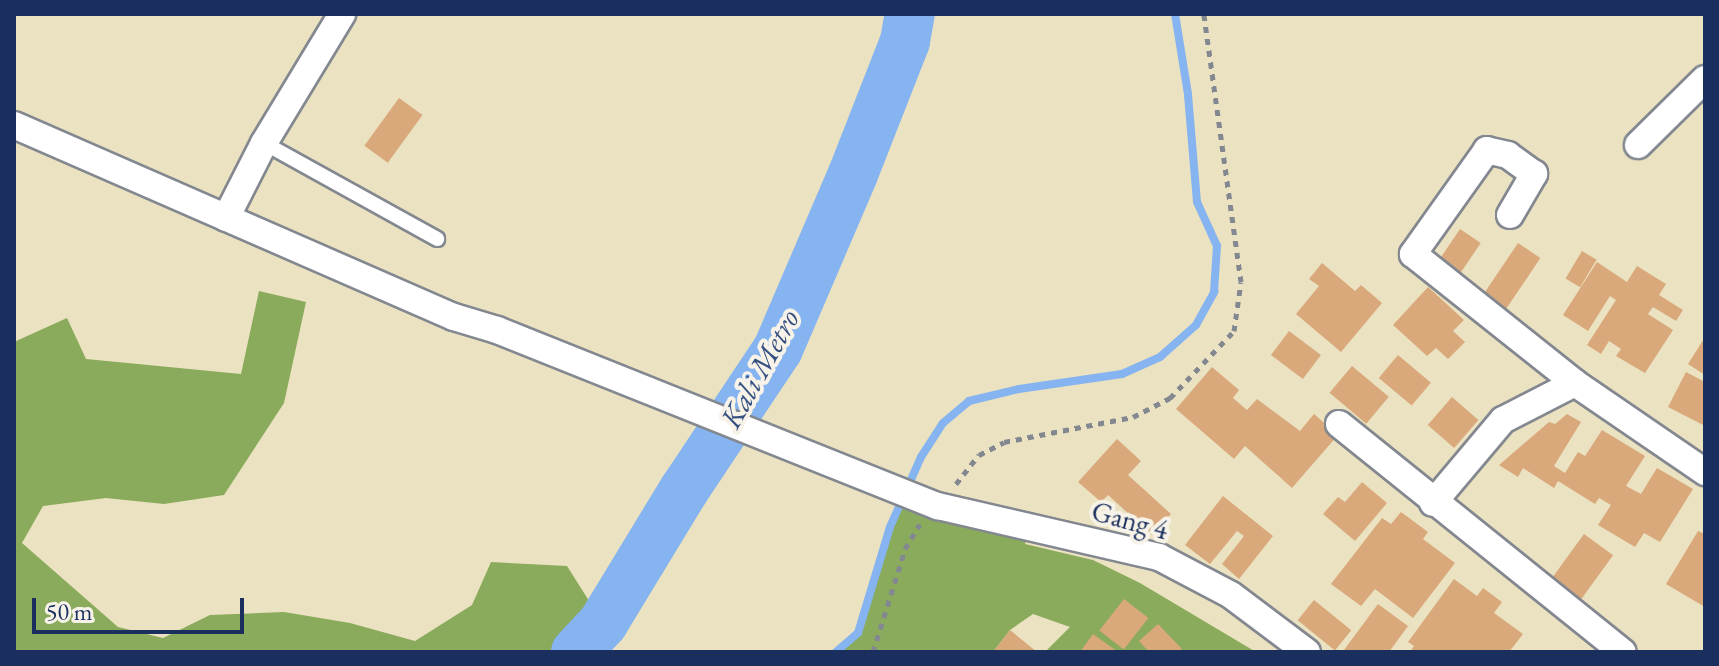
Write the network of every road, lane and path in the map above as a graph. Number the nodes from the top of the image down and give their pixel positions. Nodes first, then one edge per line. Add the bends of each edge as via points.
1 (342, 14) edge
2 (1204, 14) edge
3 (1705, 79) edge
4 (14, 125) edge
5 (264, 143) junction
6 (1638, 145) dead end
7 (1510, 215) dead end
8 (226, 218) junction
9 (437, 239) dead end
10 (1575, 383) junction
11 (1339, 424) dead end
12 (1705, 472) edge
13 (927, 501) junction
14 (1433, 503) junction
15 (873, 652) edge
16 (1307, 652) edge
17 (1623, 652) edge

1 - 5 street
2 - 13 path via 1241,282 1234,331 1170,398 1133,417 1004,442 979,455
3 - 6 street
4 - 8 street, Gang 4
5 - 8 street
5 - 9 lane
7 - 10 street via 1534,174 1508,155 1487,150 1413,254
8 - 13 street, Gang 4 via 454,317
10 - 12 street
10 - 14 street via 1503,420
11 - 14 street
13 - 15 path via 926,514 905,549
13 - 16 street, Gang 4 via 1159,557 1231,595
14 - 17 street

